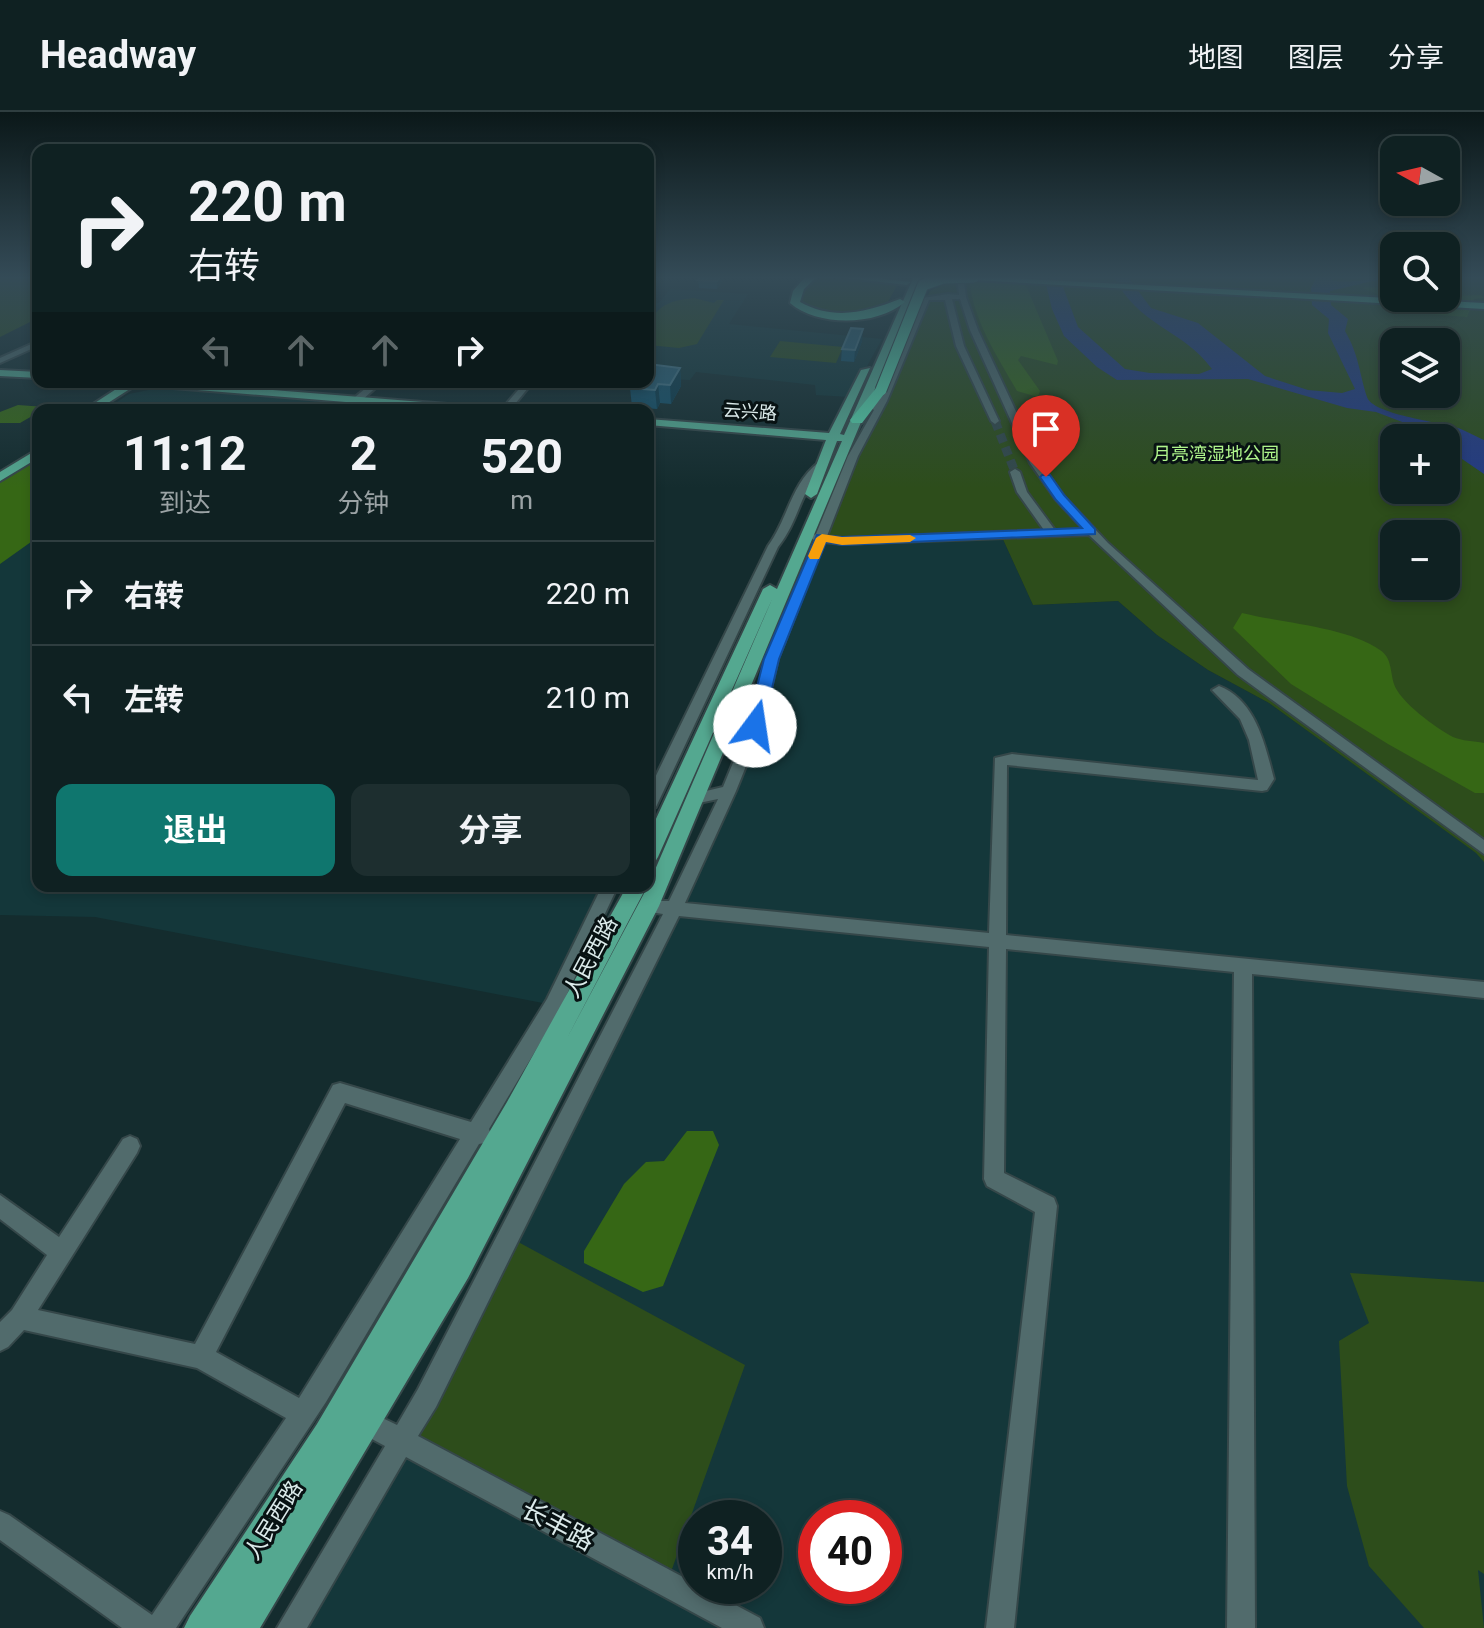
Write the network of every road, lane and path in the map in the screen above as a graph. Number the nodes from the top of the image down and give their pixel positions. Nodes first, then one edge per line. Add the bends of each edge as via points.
1 (31, 347) edge
2 (880, 347) edge
3 (891, 347) edge
4 (900, 347) edge
5 (900, 347) edge
6 (960, 347) edge
7 (982, 347) edge
8 (0, 361) edge
9 (0, 373) edge
10 (32, 375) edge
11 (114, 388) edge
12 (139, 388) edge
13 (152, 388) edge
14 (211, 388) edge
15 (236, 388) edge
16 (261, 388) edge
17 (371, 388) edge
18 (524, 388) edge
19 (233, 390) junction
20 (255, 392) junction
21 (129, 394) junction
22 (882, 396) junction
23 (357, 400) junction
24 (96, 404) edge
25 (114, 404) edge
26 (408, 404) edge
27 (510, 404) edge
28 (995, 421) tunnel mouth
29 (654, 422) edge
30 (846, 432) junction
31 (32, 446) edge
32 (32, 457) edge
33 (822, 464) junction
34 (0, 465) edge
35 (1015, 472) tunnel mouth
36 (0, 477) edge
37 (1091, 532) junction
38 (1052, 533) junction
39 (814, 537) junction
40 (1219, 690) dead end
41 (727, 722) junction
42 (755, 726) junction
43 (729, 791) junction
44 (654, 794) edge
45 (694, 799) junction
46 (683, 826) junction
47 (710, 832) junction
48 (654, 844) edge
49 (1484, 848) edge
50 (654, 877) edge
51 (607, 892) edge
52 (643, 896) edge
53 (674, 909) junction
54 (996, 941) junction
55 (1243, 966) junction
56 (1484, 990) edge
57 (485, 1137) junction
58 (130, 1146) dead end
59 (0, 1206) edge
60 (62, 1253) junction
61 (20, 1318) junction
62 (0, 1339) edge
63 (201, 1357) junction
64 (303, 1414) junction
65 (366, 1422) junction
66 (401, 1441) junction
67 (0, 1524) edge
68 (146, 1628) edge
69 (160, 1628) edge
70 (202, 1628) edge
71 (240, 1628) edge
72 (291, 1628) edge
73 (750, 1628) edge
74 (1000, 1628) edge
75 (1241, 1628) edge

1 - 8 street
2 - 30 main road, 人民西路
3 - 30 main road, 人民西路
4 - 22 street
5 - 22 highway, bridge
6 - 28 street
7 - 37 street via 1035,463
9 - 10 main road
11 - 24 main road
12 - 21 main road
13 - 21 main road
14 - 19 main road
15 - 19 street
16 - 20 street
17 - 23 street
18 - 27 street
19 - 20 main road
20 - 23 main road
21 - 25 main road
22 - 30 highway
22 - 39 street
23 - 26 main road
29 - 30 main road, 云兴路
30 - 33 main road, 人民西路
30 - 39 main road, 人民西路
31 - 34 main road
32 - 36 main road
33 - 44 street via 811,470
33 - 48 main road, 人民西路
35 - 38 street via 1024,496
37 - 38 street
37 - 49 street via 1243,672
38 - 39 street via 842,541
39 - 41 main road, 人民西路
39 - 42 street
40 - 54 street via 1247,715 1267,779 1262,786 1012,759 1000,762
41 - 42 street
41 - 45 main road, 人民西路
42 - 43 street
43 - 45 street
43 - 47 street
45 - 46 main road, 人民西路
46 - 47 street
46 - 50 main road, 人民西路
47 - 53 street
51 - 57 street
52 - 53 street
52 - 57 main road, 人民西路
52 - 65 main road, 人民西路 via 458,1268
53 - 54 street
53 - 66 street
54 - 55 street
54 - 74 street via 994,1179 1046,1206
55 - 56 street
55 - 75 street
57 - 63 street via 340,1092
57 - 64 street
57 - 70 main road, 人民西路 via 328,1435
58 - 60 street
59 - 60 street
60 - 61 street
61 - 62 street
61 - 63 street
63 - 64 street
64 - 69 street
65 - 66 street, 长丰路
65 - 71 main road, 人民西路
66 - 72 street
66 - 73 street, 长丰路
67 - 68 street

